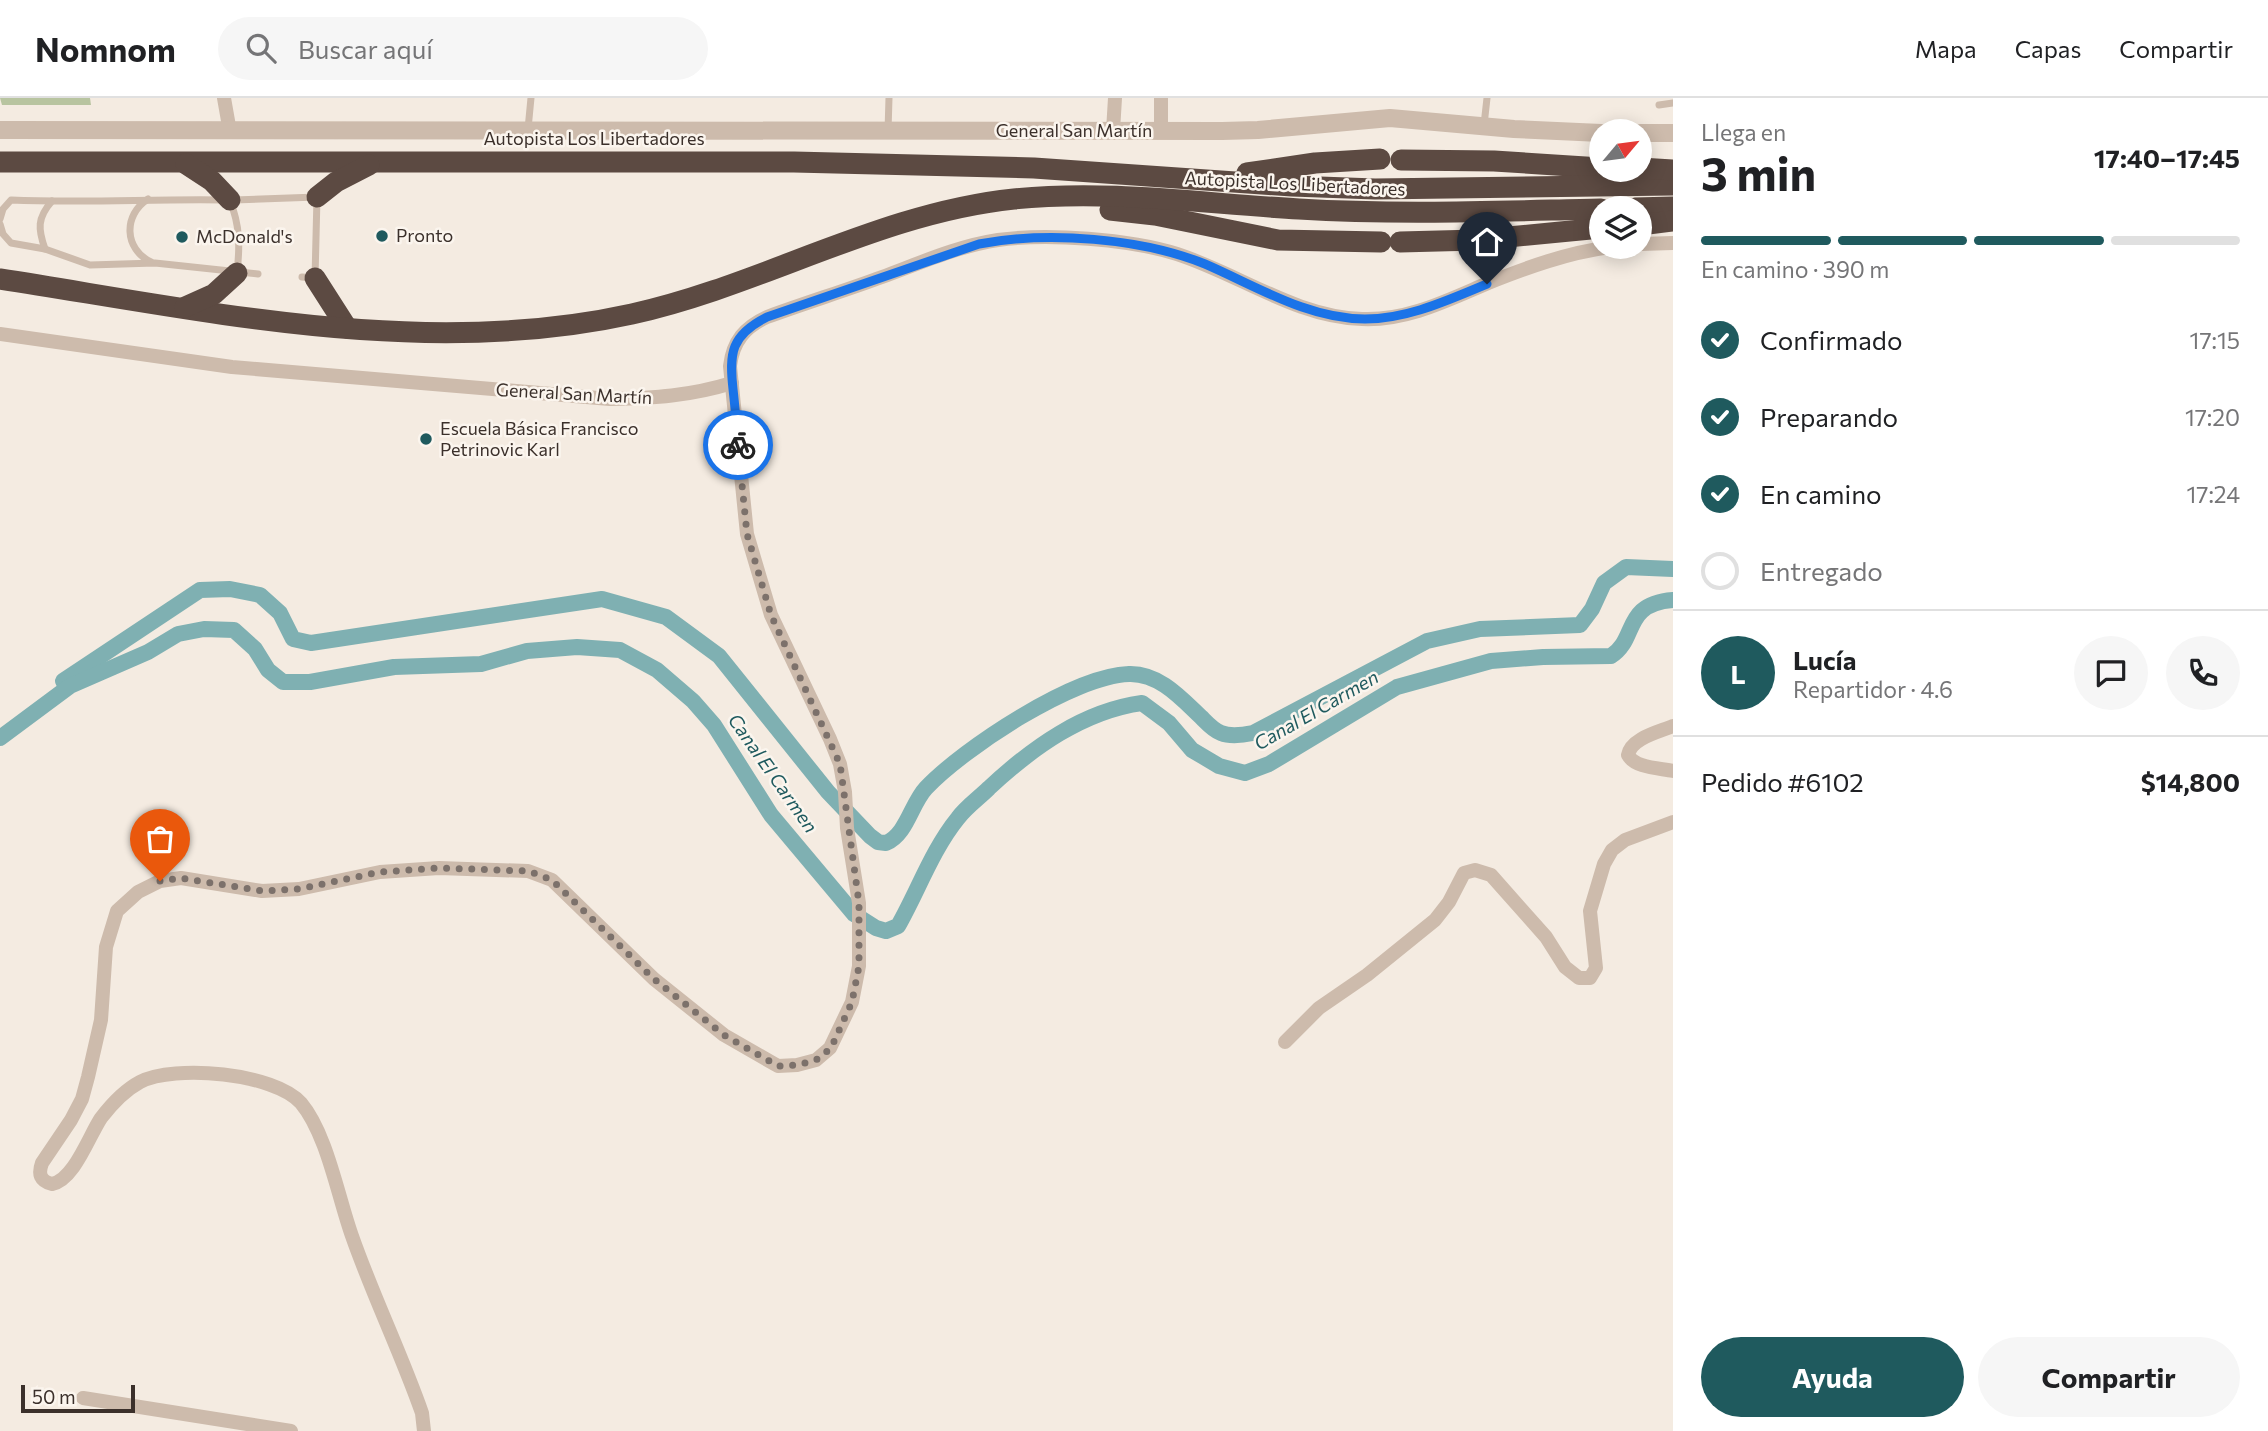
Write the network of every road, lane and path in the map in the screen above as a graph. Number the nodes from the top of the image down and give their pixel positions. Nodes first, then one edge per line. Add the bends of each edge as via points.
1 (224, 98) edge
2 (531, 98) edge
3 (888, 98) edge
4 (1115, 98) edge
5 (1161, 98) edge
6 (1487, 98) edge
7 (1673, 103) edge
8 (1659, 105) dead end
9 (1484, 127) junction
10 (0, 130) edge
11 (528, 131) junction
12 (1113, 131) junction
13 (1161, 131) junction
14 (230, 132) junction
15 (888, 132) junction
16 (1589, 132) edge
17 (1652, 133) edge
18 (1673, 133) edge
19 (0, 162) edge
20 (185, 163) junction
21 (374, 163) junction
22 (1589, 167) edge
23 (1652, 169) edge
24 (1673, 170) edge
25 (1189, 180) junction
26 (1673, 185) edge
27 (317, 197) junction
28 (149, 199) junction
29 (230, 200) junction
30 (52, 201) junction
31 (987, 202) junction
32 (1673, 207) edge
33 (1652, 208) edge
34 (1589, 209) edge
35 (0, 221) edge
36 (1673, 221) edge
37 (1652, 224) edge
38 (1589, 229) edge
39 (1673, 243) edge
40 (1652, 244) edge
41 (45, 249) junction
42 (1589, 252) edge
43 (155, 263) junction
44 (247, 273) junction
45 (308, 277) joint
46 (0, 279) edge
47 (183, 307) junction
48 (347, 328) junction
49 (0, 334) edge
50 (732, 383) junction
51 (1673, 726) edge
52 (1673, 771) edge
53 (1673, 822) edge
54 (1285, 1042) dead end
55 (83, 1398) dead end
56 (291, 1431) edge
57 (424, 1431) edge

1 - 14 street
2 - 11 lane
3 - 15 lane
4 - 12 street
5 - 13 street
6 - 9 lane
7 - 8 lane
9 - 13 street, General San Martín via 1390,118 1258,130
9 - 16 street, General San Martín
10 - 14 street, General San Martín
11 - 14 street, General San Martín
11 - 15 street, General San Martín
12 - 13 street, General San Martín
12 - 15 street, General San Martín
17 - 18 street
19 - 20 highway, Autopista Los Libertadores
20 - 21 highway, Autopista Los Libertadores
20 - 29 highway
21 - 25 highway, Autopista Los Libertadores via 806,162 1034,168
21 - 27 highway via 348,174
22 - 25 highway, Autopista Los Libertadores via 1494,161 1322,162
23 - 24 highway
25 - 26 highway, Autopista Los Libertadores via 1414,189
27 - 29 lane
27 - 45 lane
28 - 29 lane
28 - 30 lane
28 - 43 lane via 133,213 130,235 136,250
29 - 44 lane via 237,219 239,256
30 - 35 lane via 11,200
30 - 41 lane via 39,223
31 - 34 highway, Autopista Los Libertadores via 1087,195 1357,211
31 - 38 highway, Autopista Los Libertadores via 1132,212 1278,240 1477,240
31 - 48 highway, Autopista Los Libertadores via 889,225 737,284 606,320 496,331
32 - 33 highway
35 - 41 lane via 11,243
36 - 37 highway
39 - 40 street
41 - 43 lane via 90,265
42 - 50 street via 1547,261 1425,309 1365,319 1310,309 1186,257 1146,246 1063,239 997,240 757,321 734,347
43 - 44 lane
44 - 47 highway
45 - 48 highway
46 - 47 highway, Autopista Los Libertadores
47 - 48 highway, Autopista Los Libertadores
49 - 50 street, General San Martín via 232,367 610,399 664,398
50 - 57 street via 747,534 771,615 840,764 845,792 859,903 859,966 852,1002 831,1048 816,1060 778,1066 713,1027 654,979 552,880 528,871 439,868 380,872 299,889 262,891 181,878 160,881 138,892 117,911 106,947 101,1020 89,1077 71,1121 39,1171 41,1178 52,1184 65,1178 120,1097 162,1074 210,1072 284,1089 300,1102 322,1143 352,1235 422,1413
51 - 52 street via 1634,743 1628,755 1638,764
53 - 54 street via 1625,841 1612,850 1604,864 1590,911 1597,968 1590,978 1579,978 1565,967 1505,888 1491,875 1475,870 1464,873 1435,920 1319,1008
55 - 56 street

